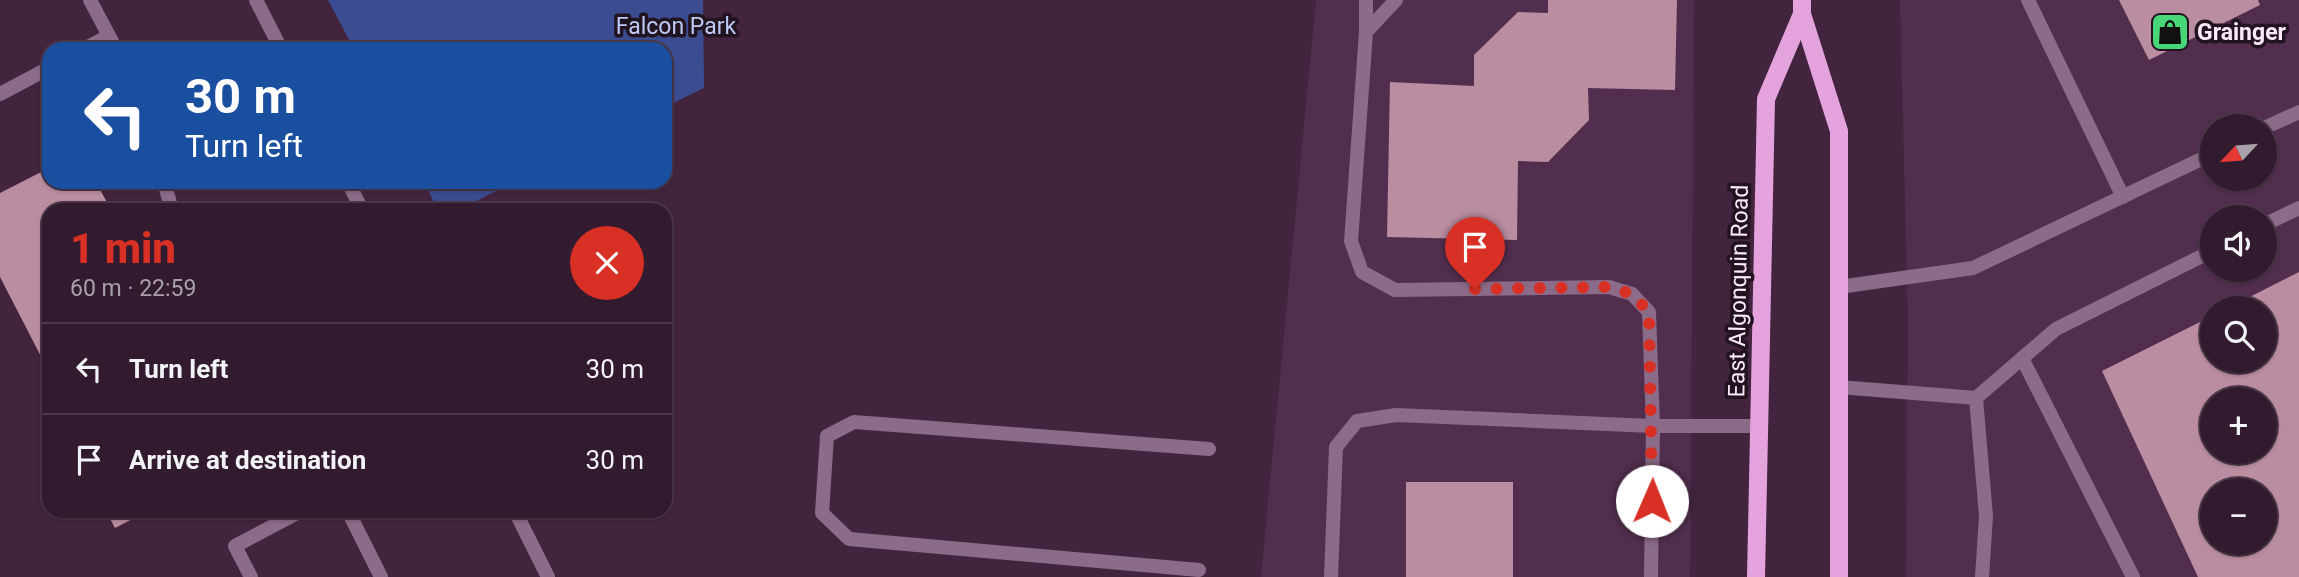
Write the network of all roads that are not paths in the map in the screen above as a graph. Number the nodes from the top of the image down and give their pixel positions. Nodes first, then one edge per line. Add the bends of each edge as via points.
1 (90, 0) edge
2 (256, 0) edge
3 (1366, 0) edge
4 (1396, 0) edge
5 (2028, 0) edge
6 (1802, 7) edge
7 (1366, 32) junction
8 (112, 42) edge
9 (277, 42) edge
10 (42, 72) edge
11 (0, 94) edge
12 (2299, 112) edge
13 (2277, 122) edge
14 (2200, 160) edge
15 (2123, 197) junction
16 (2299, 208) edge
17 (2277, 219) edge
18 (2200, 257) edge
19 (1839, 287) junction
20 (2021, 358) junction
21 (1839, 387) junction
22 (1976, 398) junction
23 (1653, 426) junction
24 (1759, 426) junction
25 (1209, 449) dead end
26 (288, 518) edge
27 (352, 518) edge
28 (518, 518) edge
29 (1199, 570) dead end
30 (251, 577) edge
31 (381, 577) edge
32 (548, 577) edge
33 (1331, 577) edge
34 (1651, 577) edge
35 (1756, 577) edge
36 (1839, 577) edge
37 (1982, 577) edge
38 (2133, 577) edge

1 - 8 street
2 - 9 street
3 - 7 street
4 - 7 street
5 - 15 street
6 - 19 main road, East Algonquin Road via 1839,131
6 - 24 main road, East Algonquin Road via 1766,99
7 - 23 street via 1351,241 1362,272 1395,290 1609,287 1632,294 1649,312
10 - 11 street
12 - 13 street
14 - 15 street
15 - 19 street via 1973,268
16 - 17 street
18 - 20 street via 2056,329
19 - 21 main road, East Algonquin Road
20 - 22 street
20 - 38 street
21 - 22 street
21 - 36 main road, East Algonquin Road
22 - 37 street via 1986,516
23 - 24 street
23 - 33 street via 1396,415 1357,421 1336,447
23 - 34 street
24 - 35 main road, East Algonquin Road
25 - 29 street via 854,422 827,436 822,513 849,539
26 - 30 street via 235,546
27 - 31 street
28 - 32 street

